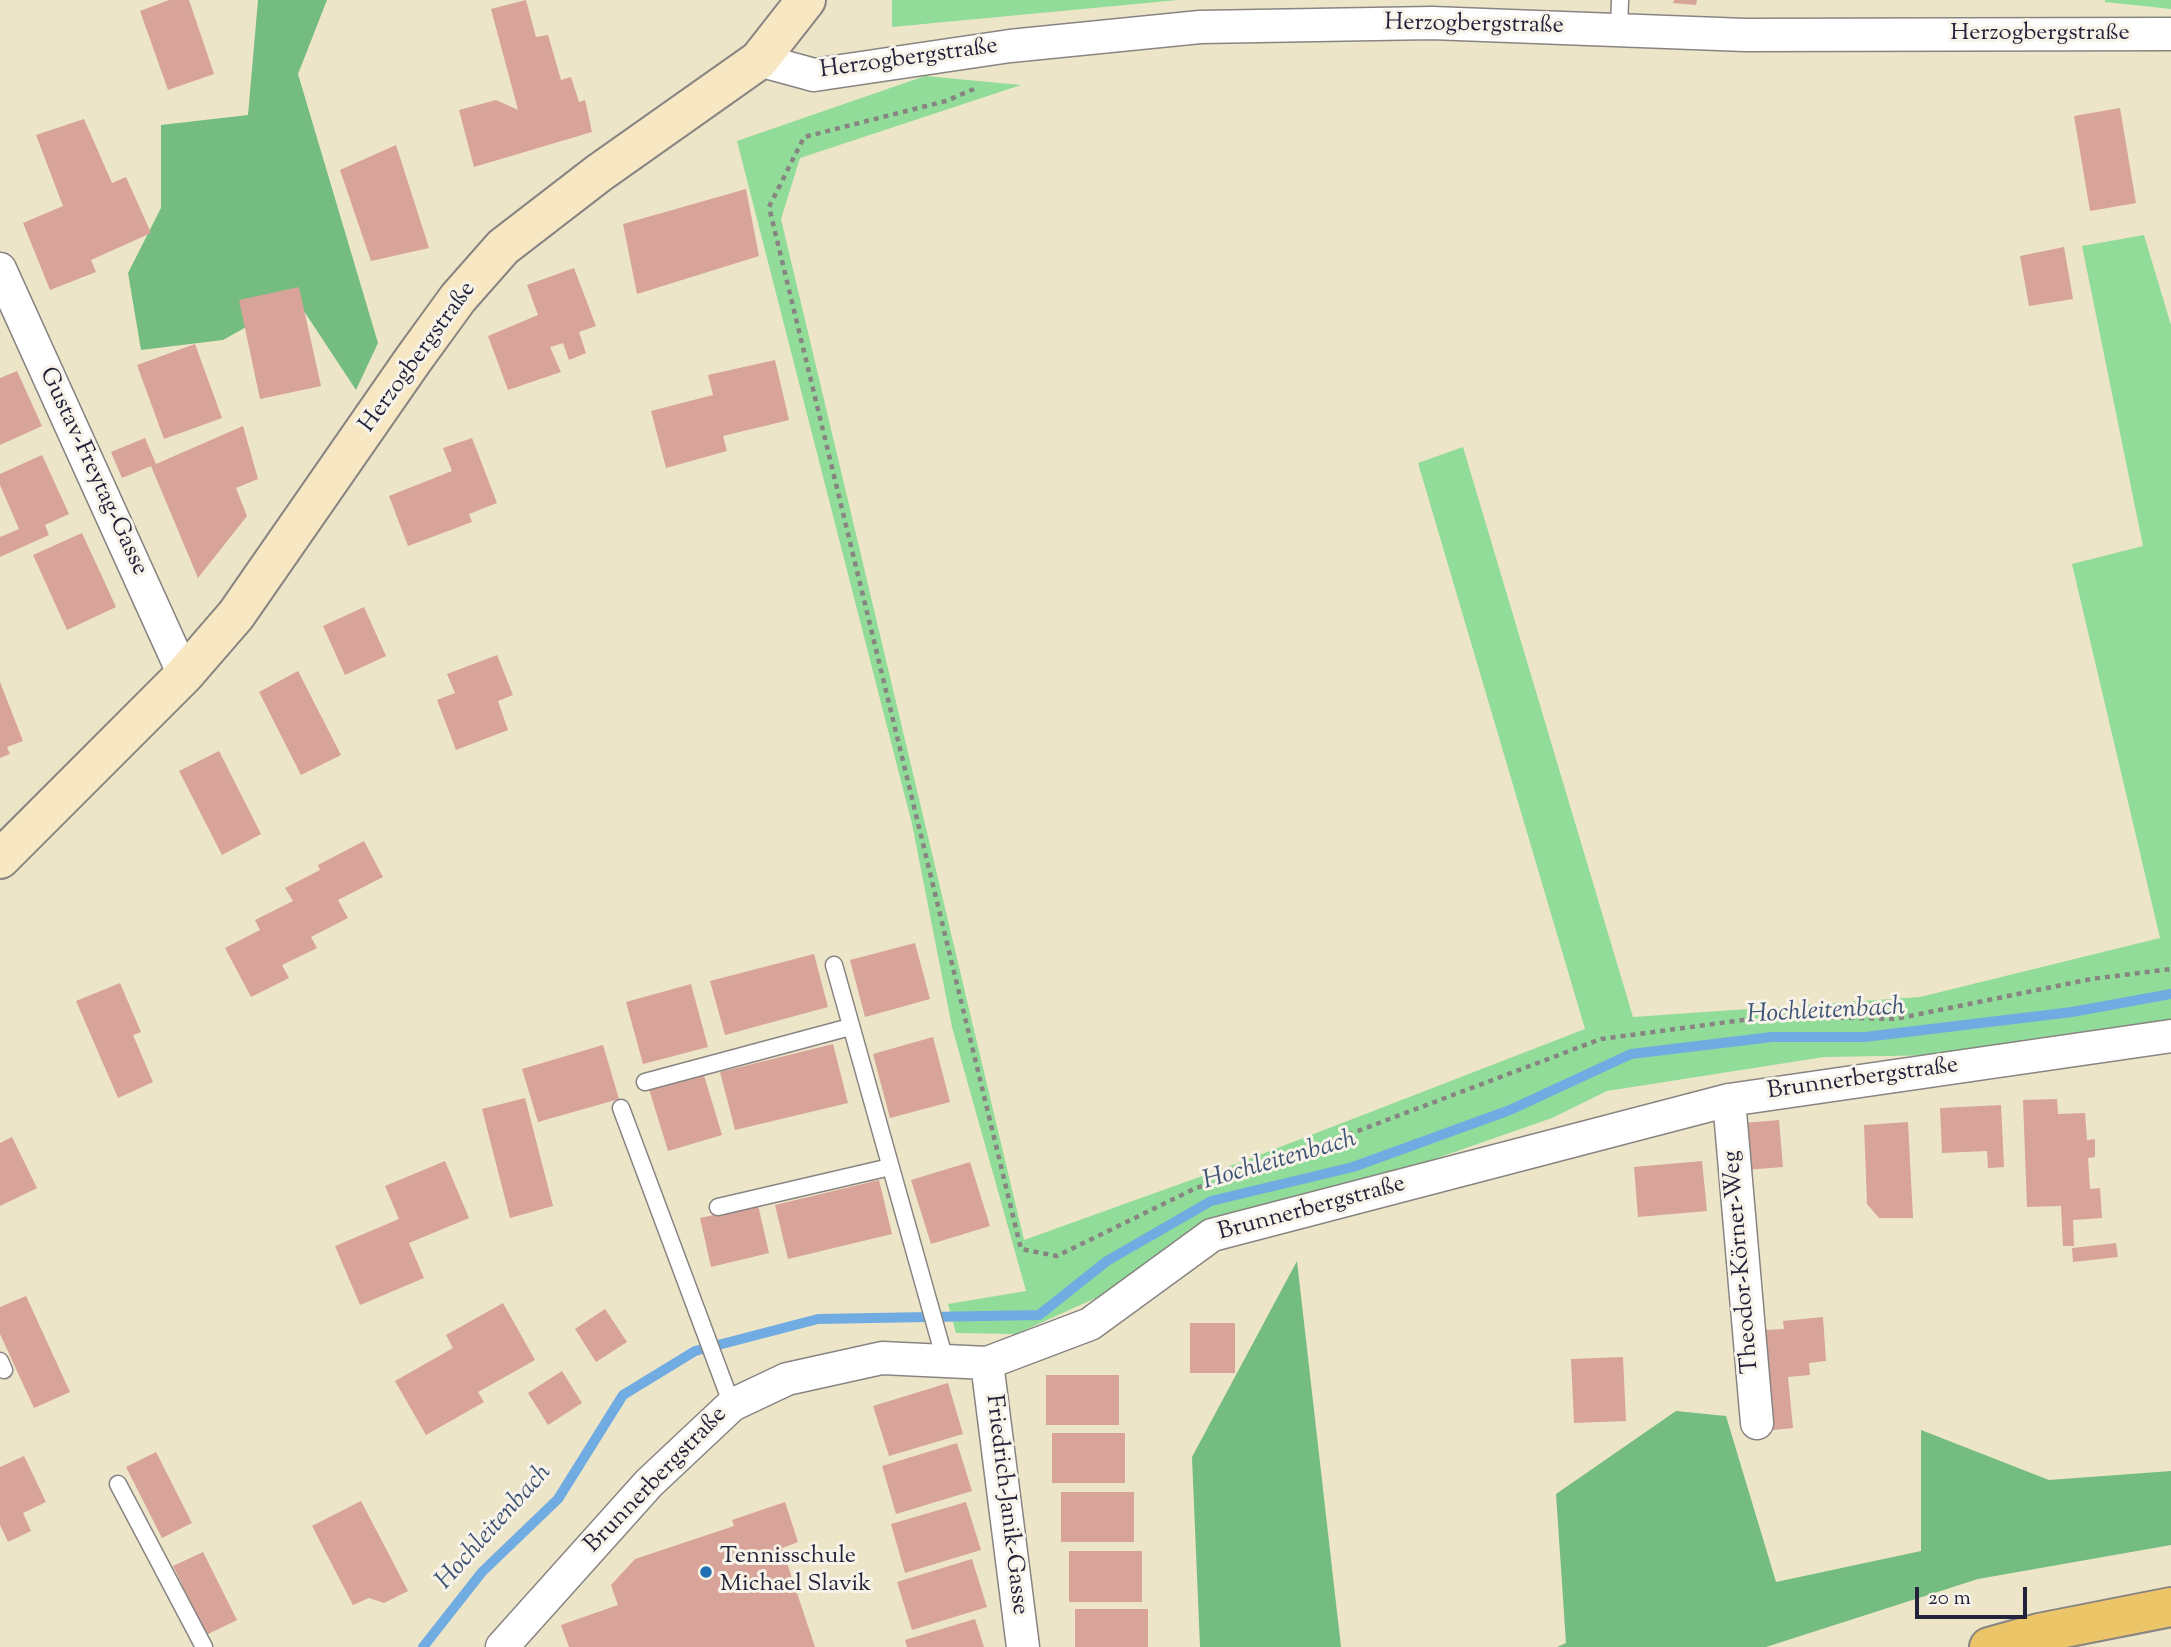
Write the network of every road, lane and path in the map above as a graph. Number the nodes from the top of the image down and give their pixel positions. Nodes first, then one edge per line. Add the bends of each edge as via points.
1 (806, 0) edge
2 (1619, 14) edge
3 (2171, 34) edge
4 (1010, 46) junction
5 (759, 60) junction
6 (0, 269) edge
7 (184, 675) junction
8 (0, 859) edge
9 (834, 965) dead end
10 (2171, 969) edge
11 (850, 1027) junction
12 (2171, 1036) edge
13 (645, 1082) dead end
14 (1729, 1100) junction
15 (621, 1108) dead end
16 (890, 1167) junction
17 (718, 1207) dead end
18 (941, 1346) junction
19 (987, 1363) junction
20 (732, 1405) junction
21 (1757, 1423) dead end
22 (118, 1484) dead end
23 (2171, 1607) edge
24 (204, 1647) edge
25 (502, 1647) edge
26 (1023, 1647) edge
27 (1989, 1647) edge

1 - 5 main road
2 - 3 street, Herzogbergstraße via 1745,36
2 - 4 street, Herzogbergstraße via 1200,27
4 - 5 street, Herzogbergstraße via 814,75
4 - 10 path via 1004,75 946,101 804,137 769,207 1021,1249 1057,1256 1196,1188 1601,1039 1773,1016 1895,1019 2091,979
5 - 7 main road, Herzogbergstraße via 503,247 451,308 236,615
6 - 7 street, Gustav-Freytag-Gasse
7 - 8 main road, Herzogbergstraße
9 - 11 lane
11 - 13 lane
11 - 16 lane
12 - 14 street, Brunnerbergstraße
14 - 19 street, Brunnerbergstraße via 1212,1235 1090,1324
14 - 21 street, Theodor-Körner-Weg
15 - 20 lane
16 - 17 lane
16 - 18 lane
18 - 19 street, Brunnerbergstraße
18 - 20 street, Brunnerbergstraße via 787,1379
19 - 26 street, Friedrich-Janik-Gasse
20 - 25 street, Brunnerbergstraße via 649,1483
22 - 24 lane
23 - 27 highway

